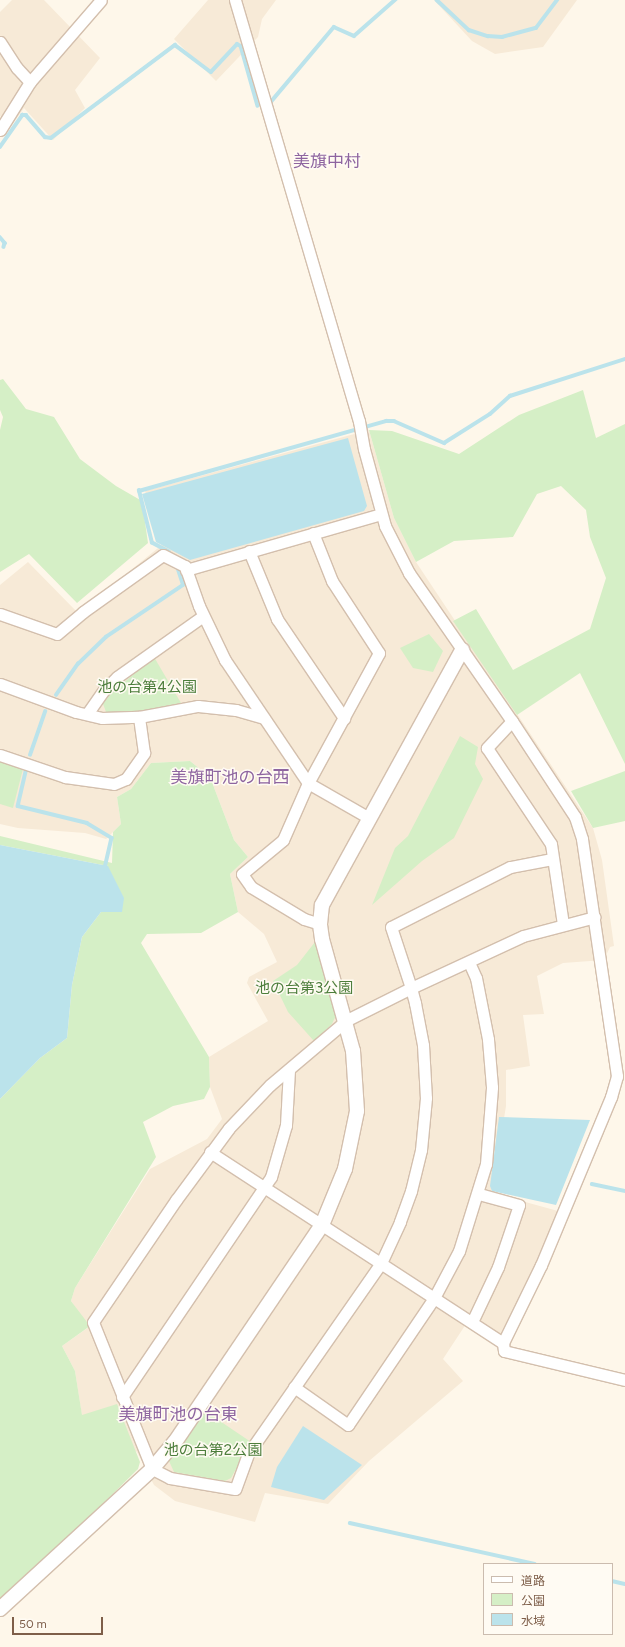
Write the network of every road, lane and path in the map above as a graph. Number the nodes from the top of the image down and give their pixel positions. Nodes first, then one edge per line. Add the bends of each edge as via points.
1 (101, 0) edge
2 (235, 0) edge
3 (0, 42) edge
4 (30, 82) junction
5 (0, 130) edge
6 (381, 514) junction
7 (314, 533) junction
8 (249, 551) junction
9 (186, 568) junction
10 (0, 614) edge
11 (203, 616) junction
12 (462, 650) junction
13 (0, 684) edge
14 (86, 714) junction
15 (139, 718) junction
16 (264, 718) junction
17 (344, 718) junction
18 (512, 721) junction
19 (0, 755) edge
20 (308, 782) junction
21 (369, 818) junction
22 (552, 859) junction
23 (595, 917) junction
24 (320, 924) junction
25 (563, 924) junction
26 (469, 962) junction
27 (411, 988) junction
28 (347, 1020) junction
29 (289, 1070) junction
30 (210, 1152) junction
31 (265, 1189) junction
32 (479, 1194) junction
33 (322, 1225) junction
34 (381, 1264) junction
35 (434, 1298) junction
36 (472, 1322) junction
37 (503, 1343) junction
38 (625, 1380) edge
39 (294, 1388) junction
40 (122, 1397) junction
41 (152, 1469) junction
42 (0, 1609) edge

1 - 4 street
2 - 6 street via 359,421
3 - 4 street
4 - 5 street
6 - 7 street
6 - 12 street via 395,549 409,573
7 - 8 street
7 - 17 street via 332,581 379,653
8 - 9 street
8 - 17 street via 277,619
9 - 10 street via 163,555 56,634
9 - 11 street
11 - 14 street via 117,677
11 - 16 street via 225,660
12 - 18 street
12 - 21 street
13 - 14 street
14 - 15 street via 102,718
15 - 16 street via 198,706 236,710
15 - 19 street via 144,753 126,779 114,784 65,777
16 - 20 street
17 - 20 street
18 - 22 street via 487,748 551,844
18 - 23 street via 580,828
20 - 21 street
20 - 24 street via 283,840 242,874 251,887 304,919
21 - 24 street via 324,899
22 - 25 street
22 - 27 street via 510,867 392,927
23 - 25 street
23 - 37 street via 617,1076 611,1097 541,1265
24 - 28 street
25 - 26 street via 523,936
26 - 27 street
26 - 32 street via 476,978 487,1033 492,1088 486,1164
27 - 28 street
27 - 34 street via 423,1045 426,1098 422,1135 411,1190
28 - 29 street
28 - 33 street via 356,1070 357,1111 345,1169
29 - 30 street via 250,1104
29 - 31 street via 286,1125 276,1165
30 - 31 street
30 - 40 street via 93,1322
31 - 33 street
31 - 40 street
32 - 35 street via 459,1251
32 - 36 street via 519,1205 498,1268
33 - 34 street
33 - 41 street via 175,1442
34 - 35 street
34 - 39 street
35 - 36 street
35 - 39 street via 348,1425
36 - 37 street
37 - 38 street via 504,1350
39 - 41 street via 248,1454 235,1489 170,1478
40 - 41 street
41 - 42 street

